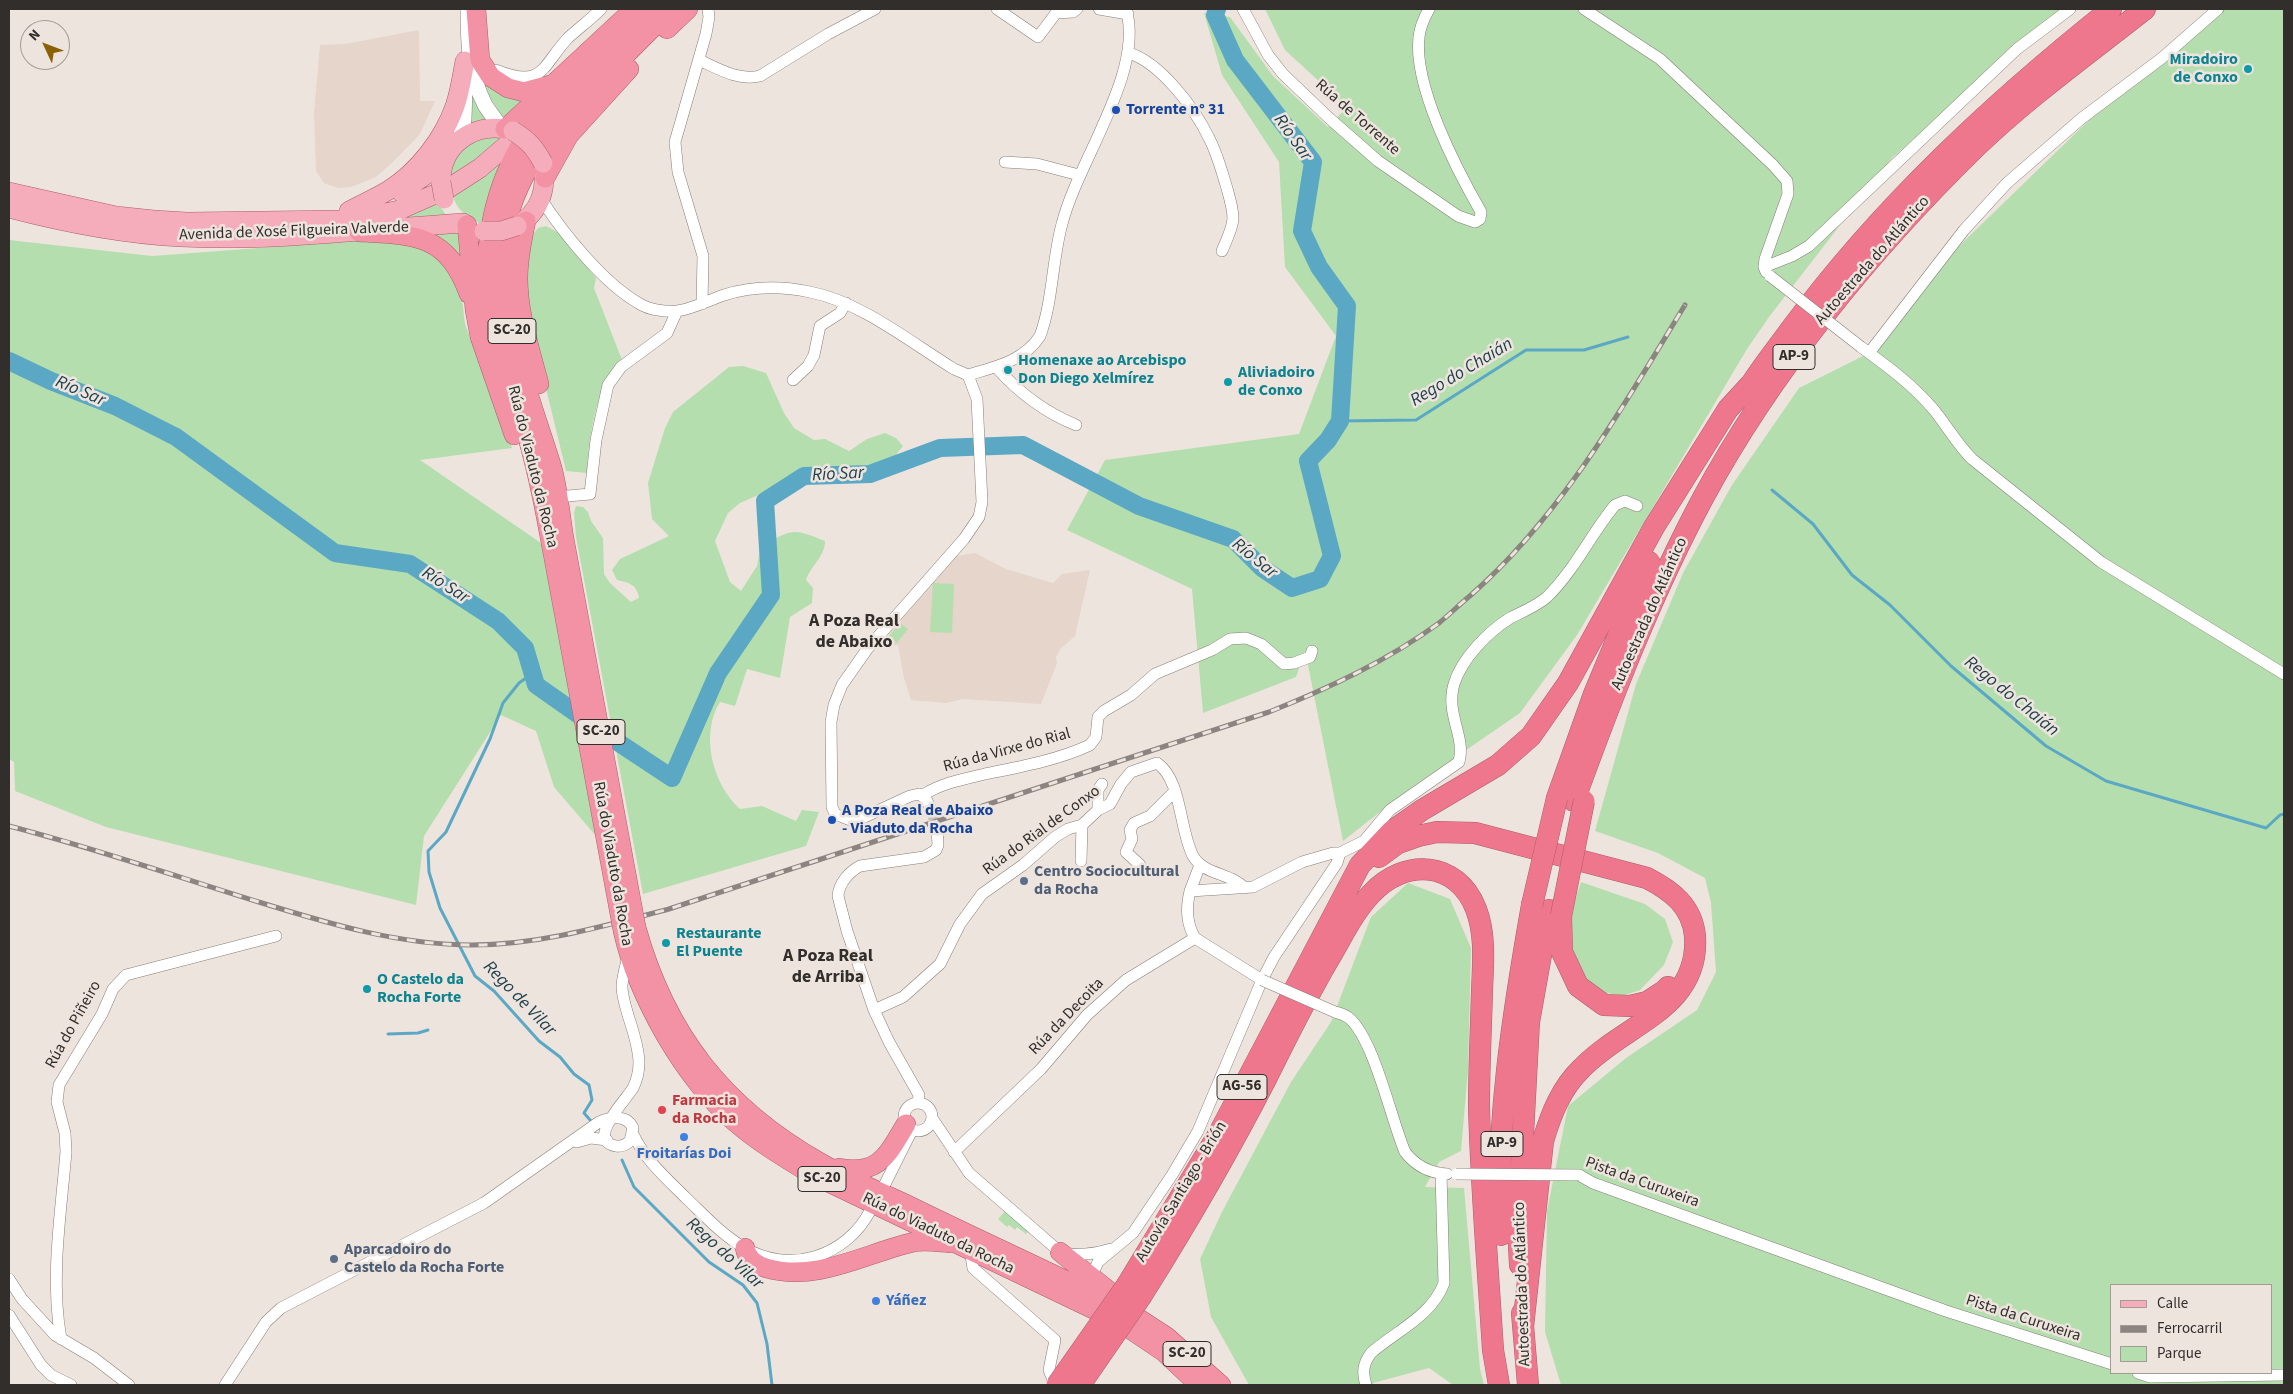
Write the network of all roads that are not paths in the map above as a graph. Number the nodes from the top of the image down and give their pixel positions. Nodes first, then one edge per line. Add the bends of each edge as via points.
1 (468, 9) edge
2 (476, 9) edge
3 (601, 9) edge
4 (634, 9) edge
5 (652, 9) edge
6 (672, 9) edge
7 (688, 9) edge
8 (708, 9) edge
9 (875, 9) edge
10 (996, 9) edge
11 (1077, 9) edge
12 (1099, 9) edge
13 (1243, 9) edge
14 (1429, 9) edge
15 (1584, 9) edge
16 (2070, 9) edge
17 (2111, 9) edge
18 (2145, 9) edge
19 (2218, 9) edge
20 (1127, 11) edge
21 (468, 32) junction
22 (1129, 53) junction
23 (699, 60) junction
24 (465, 61) junction
25 (496, 70) dead end
26 (554, 84) junction
27 (543, 116) junction
28 (506, 129) junction
29 (460, 139) junction
30 (1005, 162) dead end
31 (443, 164) junction
32 (544, 171) junction
33 (1079, 175) junction
34 (9, 183) edge
35 (510, 188) junction
36 (9, 192) edge
37 (541, 200) junction
38 (62, 205) junction
39 (9, 208) edge
40 (348, 211) junction
41 (9, 217) edge
42 (309, 220) junction
43 (556, 220) junction
44 (525, 221) junction
45 (69, 224) junction
46 (471, 226) junction
47 (359, 232) junction
48 (1222, 252) dead end
49 (1767, 271) junction
50 (846, 303) junction
51 (702, 304) junction
52 (475, 310) junction
53 (676, 311) junction
54 (1865, 350) junction
55 (996, 367) junction
56 (968, 375) junction
57 (794, 380) dead end
58 (1750, 385) junction
59 (1076, 425) dead end
60 (551, 466) junction
61 (557, 497) junction
62 (1638, 506) dead end
63 (546, 515) junction
64 (558, 541) junction
65 (1312, 651) dead end
66 (2284, 674) edge
67 (1102, 784) dead end
68 (1175, 791) junction
69 (923, 795) junction
70 (1572, 800) junction
71 (931, 809) tunnel mouth
72 (1098, 810) junction
73 (1082, 825) junction
74 (938, 828) tunnel mouth
75 (1340, 853) junction
76 (1080, 862) dead end
77 (1140, 865) dead end
78 (1200, 865) junction
79 (1349, 885) junction
80 (1245, 888) junction
81 (1190, 891) junction
82 (1547, 910) junction
83 (629, 929) junction
84 (276, 936) dead end
85 (1195, 938) junction
86 (628, 953) junction
87 (1262, 980) junction
88 (1316, 980) junction
89 (874, 1010) junction
90 (918, 1103) junction
91 (932, 1118) junction
92 (613, 1119) junction
93 (909, 1127) junction
94 (633, 1134) junction
95 (607, 1140) junction
96 (623, 1146) junction
97 (564, 1148) junction
98 (954, 1152) junction
99 (646, 1158) junction
100 (822, 1164) junction
101 (1441, 1174) junction
102 (885, 1184) dead end
103 (870, 1211) dead end
104 (963, 1246) junction
105 (745, 1248) junction
106 (1116, 1248) junction
107 (1060, 1252) junction
108 (9, 1279) edge
109 (1094, 1279) junction
110 (1134, 1290) junction
111 (9, 1315) edge
112 (1121, 1315) junction
113 (1149, 1325) junction
114 (1523, 1327) junction
115 (61, 1339) junction
116 (2110, 1363) edge
117 (2141, 1374) edge
118 (2284, 1375) edge
119 (71, 1385) edge
120 (129, 1385) edge
121 (225, 1385) edge
122 (1056, 1385) edge
123 (1080, 1385) edge
124 (1199, 1385) edge
125 (1221, 1385) edge
126 (1366, 1385) edge
127 (1499, 1385) edge
128 (1510, 1385) edge
129 (1528, 1385) edge

1 - 21 street
2 - 26 highway via 480,60 491,77 508,88 524,92
3 - 25 street via 538,73 521,78
4 - 26 highway
5 - 27 highway, SC-20
6 - 35 highway, SC-20 via 581,98
7 - 32 highway via 584,116
8 - 23 street
9 - 23 street via 760,76 749,79 737,76
10 - 11 street via 1038,37 1056,13
12 - 20 street
13 - 14 street, Rúa de Torrente via 1268,55 1329,118 1378,161 1458,216 1477,222 1481,212 1466,187 1422,80 1419,37
15 - 49 street via 1660,59 1784,177 1788,194 1764,259
16 - 49 street via 2017,50 1809,246
17 - 58 highway, Autoestrada do Atlántico / AP-9 via 2036,68 1978,121 1875,226 1817,294
18 - 70 highway, Autoestrada do Atlántico / AP-9 via 1976,147 1888,239 1818,324 1737,441 1703,498 1663,578
19 - 54 street via 2007,183
20 - 22 street
21 - 24 street
21 - 28 street via 470,64 476,82 487,108
22 - 33 street via 1121,80
22 - 48 street via 1155,67 1186,102 1209,137 1232,207 1231,230
23 - 51 street via 675,151 678,172 703,256
24 - 29 street via 465,112
24 - 40 main road via 452,114 426,156 389,190
26 - 28 highway
27 - 35 highway, SC-20 via 519,149
27 - 42 main road, Avenida de Xosé Filgueira Valverde via 480,168 429,198 367,217
28 - 29 main road via 475,131
28 - 32 main road, bridge via 526,139 536,150
29 - 31 main road
30 - 33 street via 1037,164
31 - 40 main road via 399,194
31 - 46 main road via 442,191 455,216
32 - 37 main road
33 - 55 street via 1062,223 1040,336 1022,356
34 - 38 main road
35 - 60 highway, Rúa do Viaduto da Rocha / SC-20 via 503,268 509,317
35 - 63 highway, Rúa do Viaduto da Rocha / SC-20 via 492,216 486,263 490,309
36 - 38 main road, Avenida de Xosé Filgueira Valverde
37 - 43 street
37 - 44 main road
38 - 42 main road, Avenida de Xosé Filgueira Valverde via 116,216 170,221
39 - 45 main road, Avenida de Xosé Filgueira Valverde
40 - 42 main road
41 - 45 main road
43 - 44 street via 545,216
43 - 53 street via 603,274 633,299 648,308
44 - 46 main road, bridge via 501,232
44 - 60 highway via 519,252 518,293 552,436
45 - 47 main road, Avenida de Xosé Filgueira Valverde via 182,237
46 - 47 main road, Avenida de Xosé Filgueira Valverde
46 - 52 highway
47 - 52 highway via 416,237 438,247 455,263
49 - 54 street, bridge
50 - 51 street via 811,292 774,288 736,292
50 - 56 street
50 - 57 street via 840,313 820,326 814,355
51 - 53 street
52 - 63 highway via 488,361
53 - 61 street via 667,333 621,367 608,385 596,440 590,494
54 - 66 street via 1928,403 1972,458 2083,548 2124,578
55 - 56 street
55 - 59 street via 1031,401
56 - 69 street via 976,394 982,502 979,517 856,662 837,695 832,714 832,806 836,814 858,820 910,796
58 - 70 highway, Autoestrada do Atlántico / AP-9 via 1644,572 1594,694
58 - 79 highway, Autovía Santiago - Brión via 1728,410 1654,527 1568,683 1531,736 1498,765 1392,831 1360,865
60 - 61 highway, Rúa do Viaduto da Rocha / SC-20
61 - 64 highway, Rúa do Viaduto da Rocha / SC-20
62 - 75 street via 1625,501 1615,505 1546,598 1508,620 1462,665 1454,685 1451,709 1462,751 1459,762 1390,810 1364,841
63 - 64 highway, Rúa do Viaduto da Rocha / SC-20
64 - 83 highway, Rúa do Viaduto da Rocha / SC-20, bridge
65 - 69 street, Rúa da Virxe do Rial via 1310,657 1284,664 1261,644 1246,638 1230,638 1212,650 1155,674 1131,695 1104,711 1097,721 1094,741 1085,747 1021,767 948,783
67 - 72 street via 1098,790
68 - 72 street, Rúa do Rial de Conxo via 1164,769 1157,763 1131,772 1110,804
68 - 77 street via 1150,816 1134,823 1130,830 1132,839 1126,852
68 - 78 street, Rúa do Rial de Conxo via 1188,845
69 - 71 street
70 - 82 highway, Autoestrada do Atlántico / AP-9, bridge
70 - 82 highway, bridge
72 - 73 street, Rúa do Rial de Conxo
73 - 76 street
73 - 89 street, Rúa do Rial de Conxo via 1055,837 1023,866 982,894 960,924 940,964 903,997
74 - 89 street via 938,845 930,854 860,866 846,877 838,891 847,931
75 - 80 street via 1302,862
75 - 87 street via 1338,863
78 - 80 street via 1238,881
78 - 81 street
79 - 110 highway, Autovía Santiago - Brión / AG-56
79 - 114 highway via 1398,843 1437,832 1474,833 1647,878 1670,890 1683,903 1691,918 1694,962 1683,987 1675,998 1602,1049 1581,1068 1551,1113 1543,1141
80 - 81 street
81 - 85 street via 1186,904 1188,923
82 - 88 highway via 1578,986 1604,1005 1630,1006 1647,1002 1664,991 1685,958 1680,921 1663,898 1642,885 1472,844 1440,842 1398,856 1380,868 1356,899
82 - 114 highway, Autoestrada do Atlántico / AP-9 via 1530,1022 1522,1128 1518,1229
82 - 128 highway, Autoestrada do Atlántico / AP-9 via 1512,1017 1503,1125 1500,1214
83 - 86 highway, Rúa do Viaduto da Rocha / SC-20
83 - 100 highway, Rúa do Viaduto da Rocha / SC-20 via 671,1017 718,1084 756,1120
84 - 115 street, Rúa do Piñeiro via 126,974 113,989 102,1014 59,1085 57,1102 66,1152 57,1270 57,1316
85 - 87 street, Pista da Curuxeira
85 - 98 street, Rúa da Decoita via 1126,980 1087,1015 1040,1069
86 - 92 street via 622,986 637,1043 639,1072
86 - 104 highway, Rúa do Viaduto da Rocha / SC-20 via 656,1017 686,1067 734,1121 811,1174
87 - 101 street, Pista da Curuxeira, bridge via 1348,1017 1361,1034 1374,1064 1405,1152 1411,1160
87 - 106 street via 1198,1131 1133,1233
88 - 110 highway, Autovía Santiago - Brión / AG-56 via 1236,1138 1195,1210
88 - 127 highway via 1358,910 1371,893 1390,877 1421,868 1437,872 1453,879 1475,908 1483,950 1479,1106 1493,1350
89 - 90 street via 888,1042 919,1095
90 - 91 street via 927,1106
90 - 93 street via 904,1115
91 - 93 street via 926,1129 919,1132
91 - 98 street
92 - 94 street via 627,1120
92 - 95 street via 605,1128
92 - 97 street via 599,1122
93 - 100 highway via 886,1155 869,1168 852,1171
93 - 102 street
94 - 96 street
94 - 99 street
95 - 96 street via 613,1146
95 - 97 street via 586,1138
96 - 99 street
97 - 121 street via 484,1203 281,1308 266,1322
98 - 107 street via 969,1173
99 - 105 street via 711,1223
100 - 112 highway, Rúa do Viaduto da Rocha / SC-20
101 - 116 street, Pista da Curuxeira, bridge via 1579,1175 1593,1183 1946,1311
101 - 126 street via 1444,1283 1441,1292 1427,1311 1364,1361
103 - 105 street via 847,1241 815,1257 781,1260
104 - 105 highway via 918,1242 834,1267 797,1274 761,1267 746,1255
104 - 112 highway, Rúa do Viaduto da Rocha / SC-20
104 - 122 street via 973,1268 1055,1340 1049,1370
106 - 107 street via 1074,1255
106 - 109 street via 1098,1262
107 - 109 highway
108 - 115 street via 30,1309
109 - 113 highway via 1142,1313
110 - 122 highway, Autovía Santiago - Brión / AG-56, bridge
110 - 123 highway, Autovía Santiago - Brión / AG-56, bridge
111 - 119 street via 41,1365 51,1375
112 - 113 highway, SC-20
112 - 124 highway, SC-20
113 - 125 highway, SC-20
114 - 129 highway, Autoestrada do Atlántico / AP-9
115 - 120 street via 94,1358
117 - 118 street via 2150,1377

